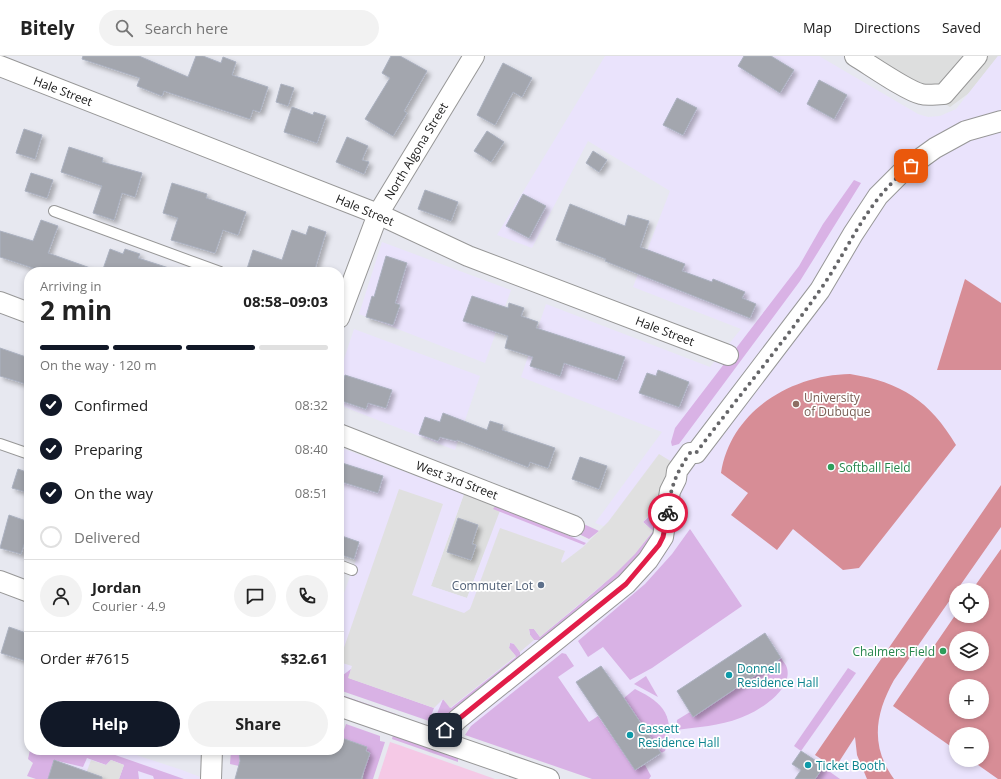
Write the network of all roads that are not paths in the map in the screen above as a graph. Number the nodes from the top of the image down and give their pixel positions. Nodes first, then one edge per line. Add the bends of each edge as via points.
1 (474, 56) edge
2 (855, 56) edge
3 (977, 56) edge
4 (0, 66) edge
5 (1001, 121) edge
6 (54, 211) dead end
7 (378, 214) junction
8 (206, 267) edge
9 (0, 302) edge
10 (344, 303) edge
11 (24, 311) edge
12 (728, 356) dead end
13 (344, 436) edge
14 (0, 444) edge
15 (24, 452) edge
16 (574, 526) dead end
17 (344, 567) edge
18 (352, 570) dead end
19 (0, 581) edge
20 (24, 590) edge
21 (344, 708) edge
22 (438, 739) junction
23 (212, 755) edge
24 (211, 779) edge
25 (549, 779) edge

1 - 7 street, North Algona Street
2 - 3 street via 909,89 931,95 944,94
4 - 7 street, Hale Street
5 - 22 street via 966,132 935,148 904,171 878,196 820,290 696,453 697,460 684,476 676,479 670,491 663,537 638,572 604,603 458,719
6 - 8 lane
7 - 10 street, North Algona Street
7 - 12 street, Hale Street via 468,256
9 - 11 street
13 - 16 street, West 3rd Street
14 - 15 lane
17 - 18 lane
19 - 20 street
21 - 22 street
22 - 25 street
23 - 24 street

